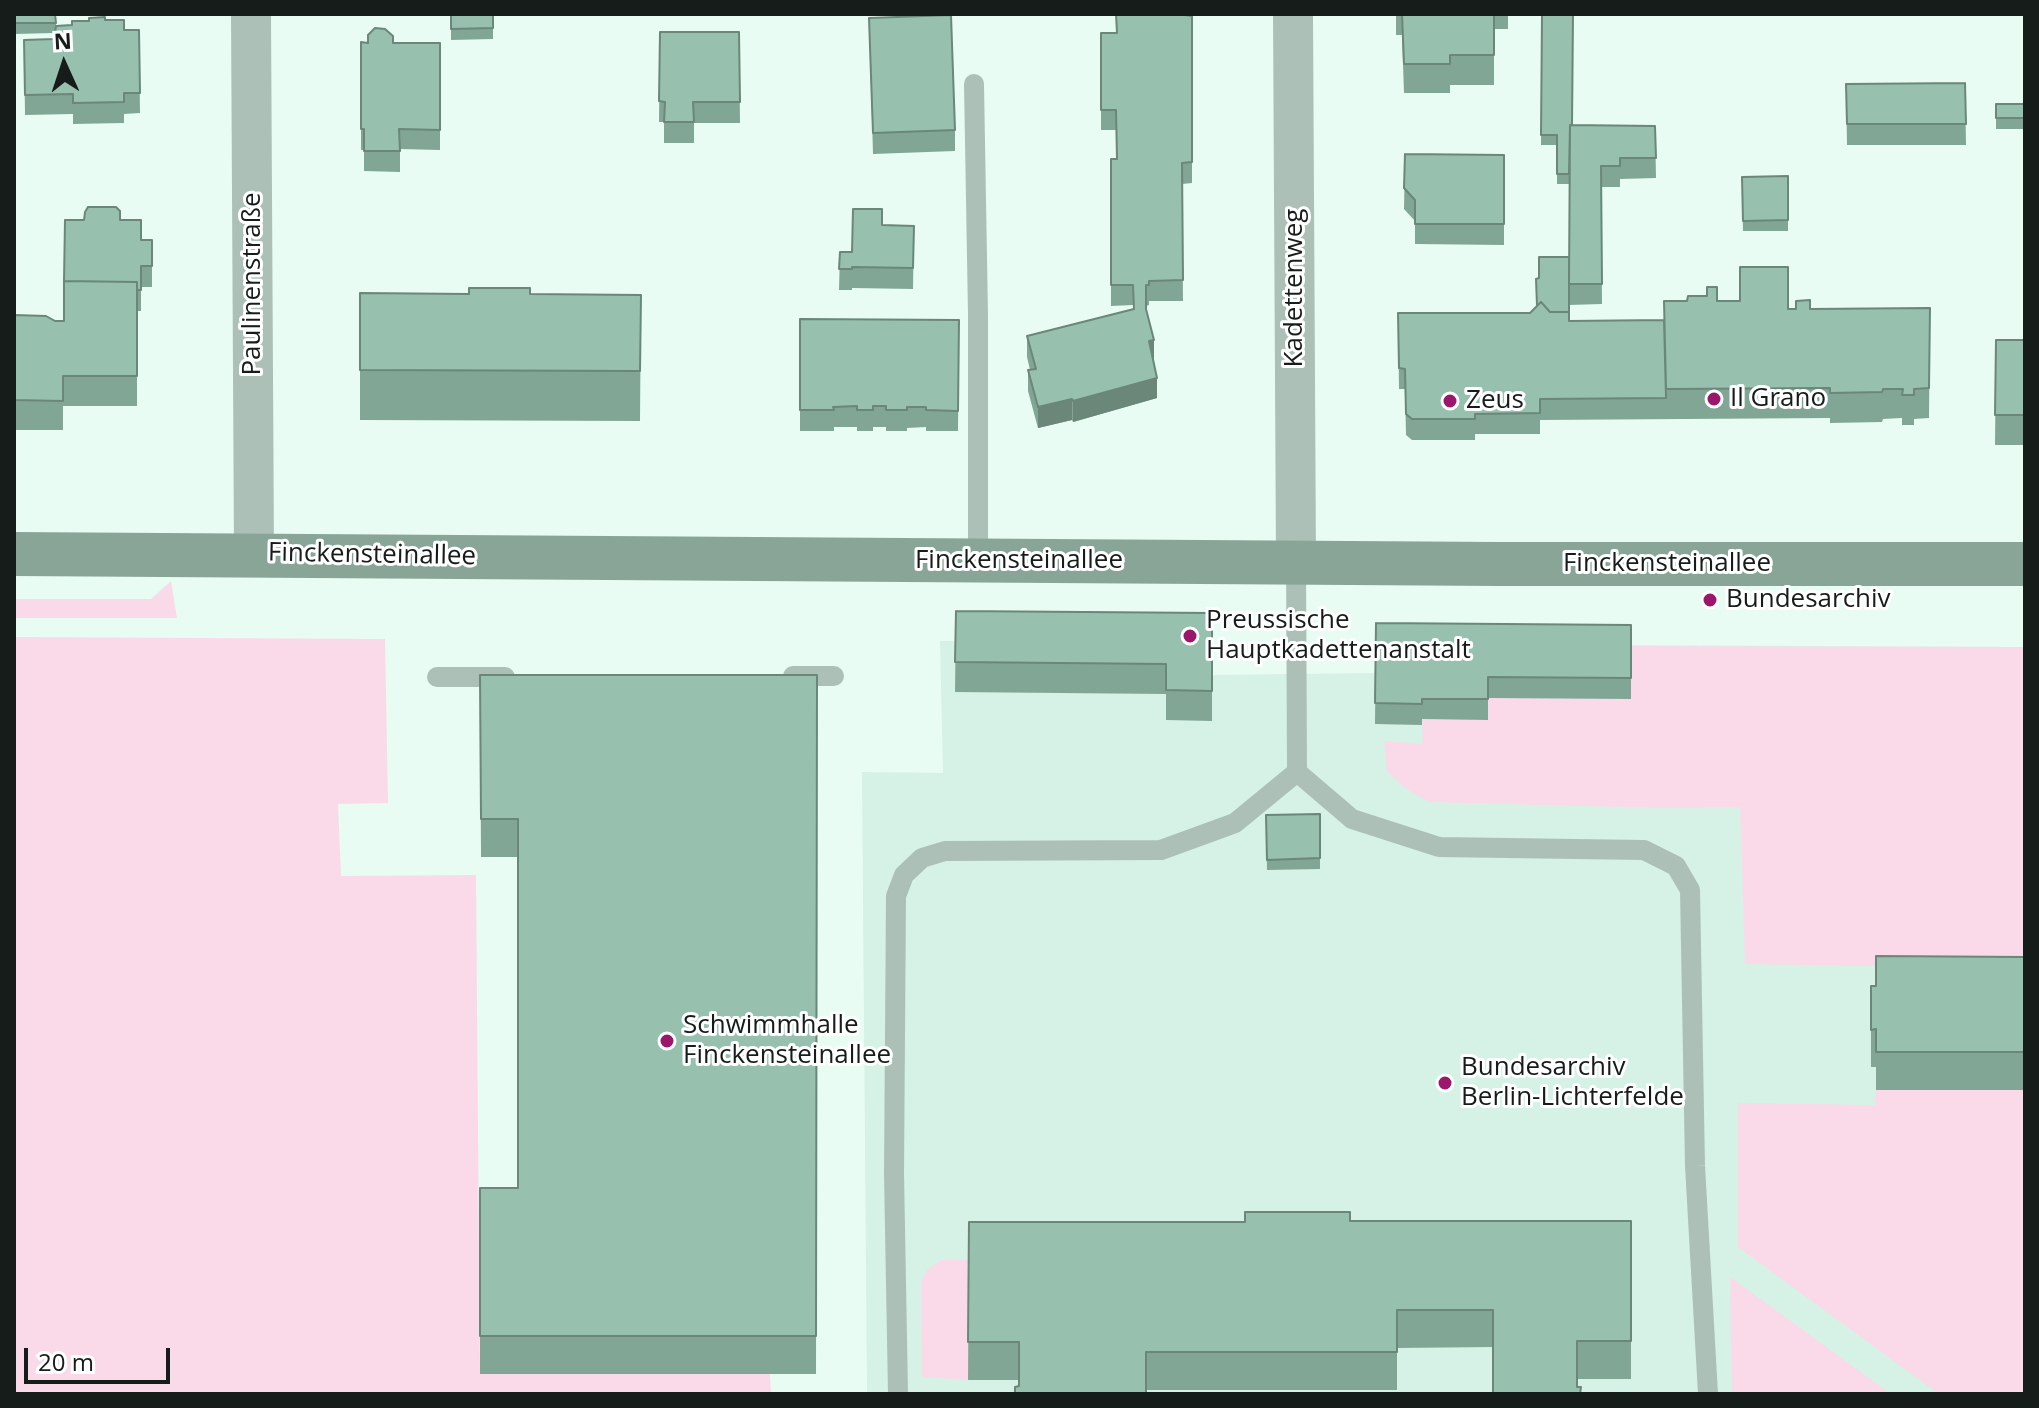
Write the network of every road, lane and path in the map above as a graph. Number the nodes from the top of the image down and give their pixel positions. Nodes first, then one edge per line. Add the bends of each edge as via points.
1 (251, 14) edge
2 (1293, 14) edge
3 (974, 84) dead end
4 (14, 554) edge
5 (254, 554) junction
6 (978, 560) junction
7 (1296, 561) junction
8 (2025, 564) edge
9 (769, 676) edge
10 (834, 676) dead end
11 (437, 677) dead end
12 (532, 677) edge
13 (1297, 772) junction
14 (898, 1394) edge
15 (1708, 1394) edge

1 - 5 street, Paulinenstraße
2 - 7 street, Kadettenweg
3 - 6 lane
4 - 5 street, Finckensteinallee
5 - 6 street, Finckensteinallee
6 - 7 street, Finckensteinallee
7 - 8 street, Finckensteinallee
7 - 13 lane
9 - 10 lane
11 - 12 lane
13 - 14 lane via 1235,823 1161,850 945,851 922,858 904,875 895,912
13 - 15 lane via 1352,819 1439,847 1644,850 1676,866 1690,890 1695,1166

